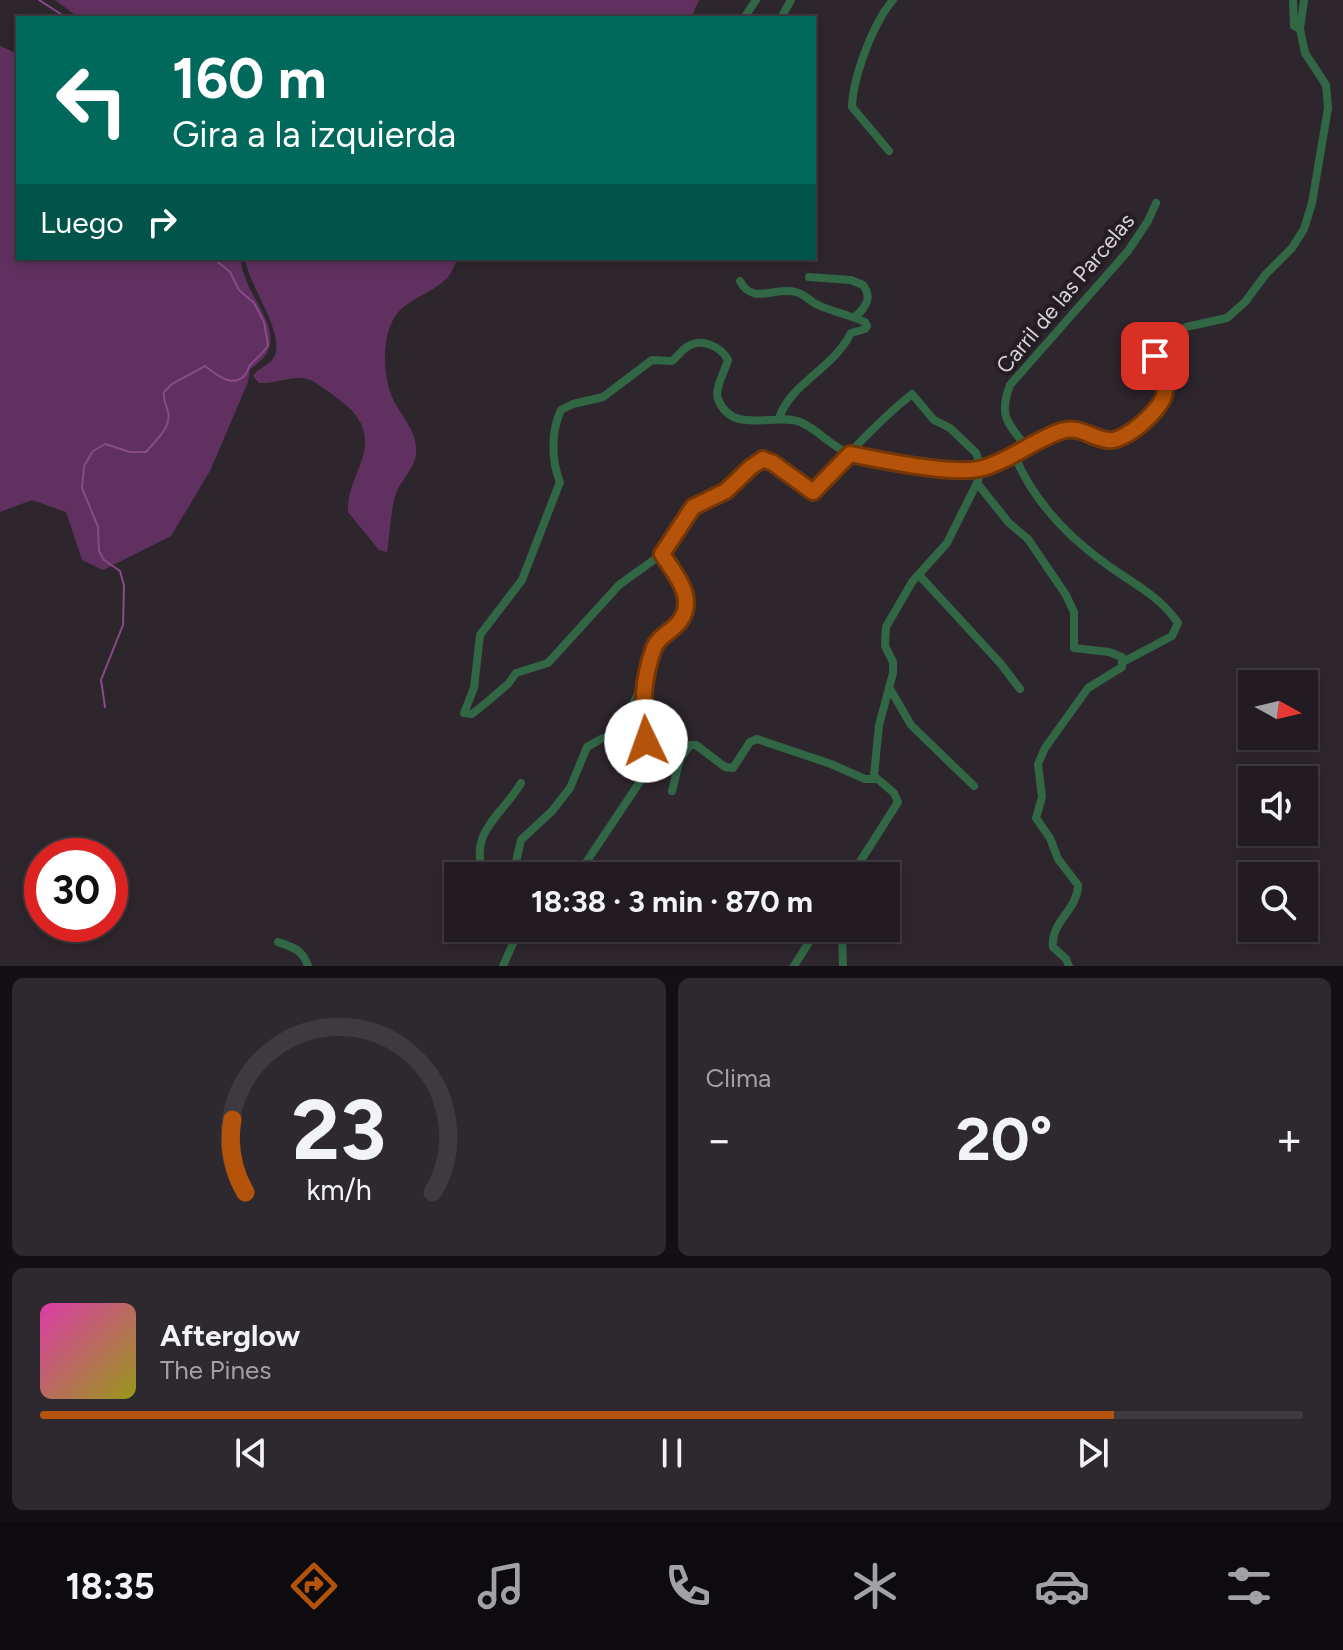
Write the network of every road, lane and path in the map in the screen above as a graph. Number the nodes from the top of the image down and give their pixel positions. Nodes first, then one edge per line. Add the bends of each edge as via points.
1 (893, 0) edge
2 (1293, 0) edge
3 (1304, 0) edge
4 (1300, 29) junction
5 (889, 151) dead end
6 (1156, 203) dead end
7 (809, 277) dead end
8 (740, 281) dead end
9 (855, 317) junction
10 (779, 418) junction
11 (1027, 448) junction
12 (850, 454) junction
13 (1014, 454) junction
14 (982, 469) junction
15 (977, 483) junction
16 (662, 554) junction
17 (919, 575) junction
18 (1123, 662) junction
19 (643, 682) junction
20 (889, 687) junction
21 (1020, 689) dead end
22 (876, 779) junction
23 (521, 783) dead end
24 (974, 786) dead end
25 (672, 791) dead end
26 (479, 862) edge
27 (516, 862) edge
28 (586, 862) edge
29 (858, 862) edge
30 (278, 942) dead end
31 (514, 942) edge
32 (809, 942) edge
33 (842, 942) edge
34 (308, 966) edge
35 (503, 966) edge
36 (794, 966) edge
37 (843, 966) edge
38 (1069, 966) edge

1 - 5 street via 875,26 852,91 852,107
2 - 4 street via 1294,26
3 - 4 street
4 - 11 street via 1305,53 1326,85 1328,108 1312,203 1292,248 1227,318 1186,327 1158,346 1163,399 1154,413 1119,440 1077,429
6 - 11 street, Carril de las Parcelas via 1128,251 1010,385 1003,411
7 - 9 street via 863,285 868,298
8 - 9 street via 748,293 797,292 819,306
9 - 10 street via 865,322 865,329 851,333 836,357 792,393
10 - 12 street via 798,421
10 - 16 street via 759,423 727,412 717,387 728,360 711,344 686,347 672,361 652,360 603,397 561,410 553,464 560,482 522,580 480,635 474,688 464,713 472,714 516,673 548,663 619,585
11 - 13 street
12 - 14 street via 945,470
12 - 14 street via 912,394 934,420 976,453
12 - 16 street via 813,492 763,459 726,491 693,507
13 - 14 street
13 - 18 street via 1059,524 1152,594 1178,623 1172,636
14 - 15 street
15 - 17 street via 947,543
15 - 18 street via 1028,539 1066,595 1074,612 1074,648 1109,652
16 - 19 street via 680,578 686,601 680,621 655,646
17 - 20 street via 886,627 885,646 893,666
17 - 21 street
18 - 38 street via 1088,688 1038,764 1042,797 1036,818 1078,885 1078,897 1052,938
19 - 27 street via 627,715 626,733 587,747 570,788 521,840
19 - 28 street via 643,777
20 - 22 street via 875,744
20 - 24 street via 911,725
22 - 25 street via 757,739 733,768 690,745 680,759
22 - 29 street via 898,802
23 - 26 street via 482,835
30 - 34 street via 297,948
31 - 35 street
32 - 36 street
33 - 37 street

